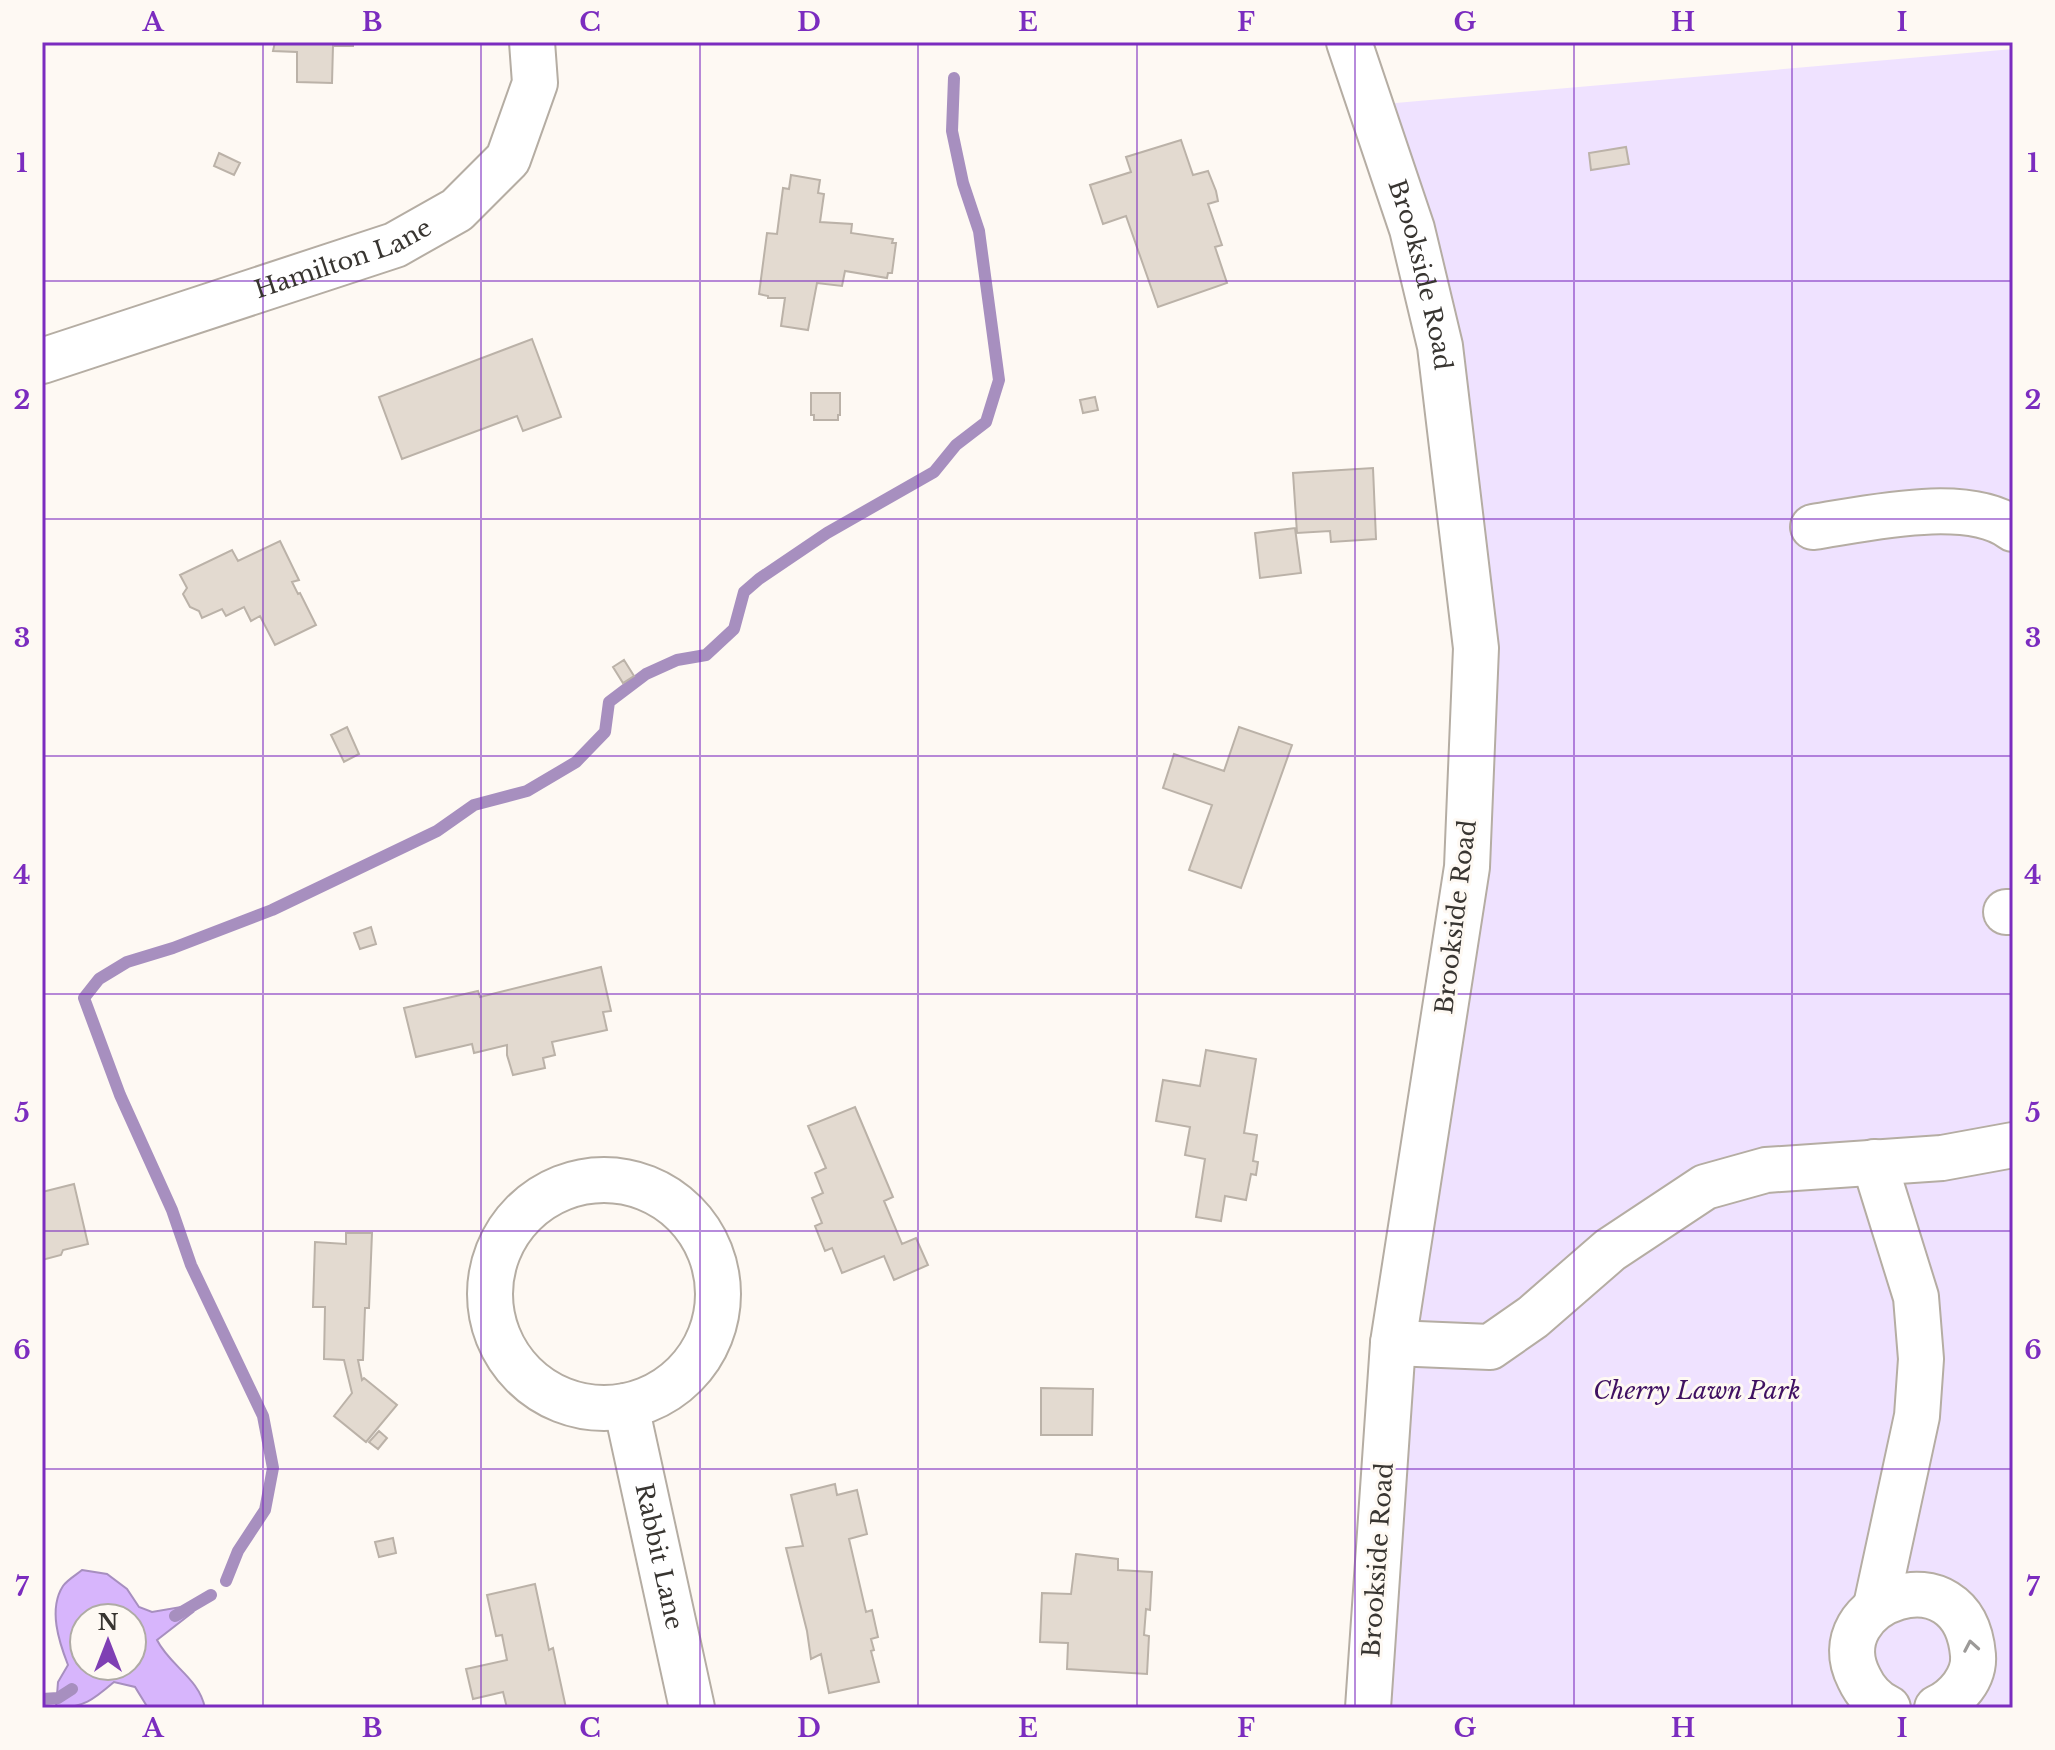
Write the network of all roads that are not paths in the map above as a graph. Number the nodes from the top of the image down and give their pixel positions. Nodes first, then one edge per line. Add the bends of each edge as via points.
1 (532, 42) edge
2 (1349, 42) edge
3 (42, 361) edge
4 (1813, 527) dead end
5 (2013, 529) edge
6 (2013, 1145) edge
7 (1874, 1162) junction
8 (1393, 1343) junction
9 (626, 1406) junction
10 (1876, 1606) junction
11 (692, 1708) edge
12 (1368, 1708) edge
13 (1888, 1708) edge
14 (1937, 1708) edge

1 - 3 street, Hamilton Lane via 535,83 508,159 457,210 395,245
2 - 8 street, Brookside Road via 1412,229 1440,346 1476,648 1467,867
4 - 5 street via 1946,511 2000,519
6 - 7 street via 1942,1158
7 - 8 street via 1766,1170 1705,1187 1610,1250 1490,1347
7 - 10 street via 1916,1297 1921,1359 1917,1416
8 - 12 street, Brookside Road
9 - 9 street via 661,1394 690,1371 709,1340 718,1305 716,1269 702,1235 678,1207 657,1194 611,1180 575,1184 542,1198 516,1221 497,1251 489,1285 492,1320 505,1353 528,1380 557,1399 591,1408
9 - 11 street, Rabbit Lane
10 - 13 street via 1860,1624 1853,1646 1854,1669 1865,1690
14 -> 10 street via 1966,1684 1974,1662 1972,1638 1961,1617 1944,1601 1921,1594 1898,1595

